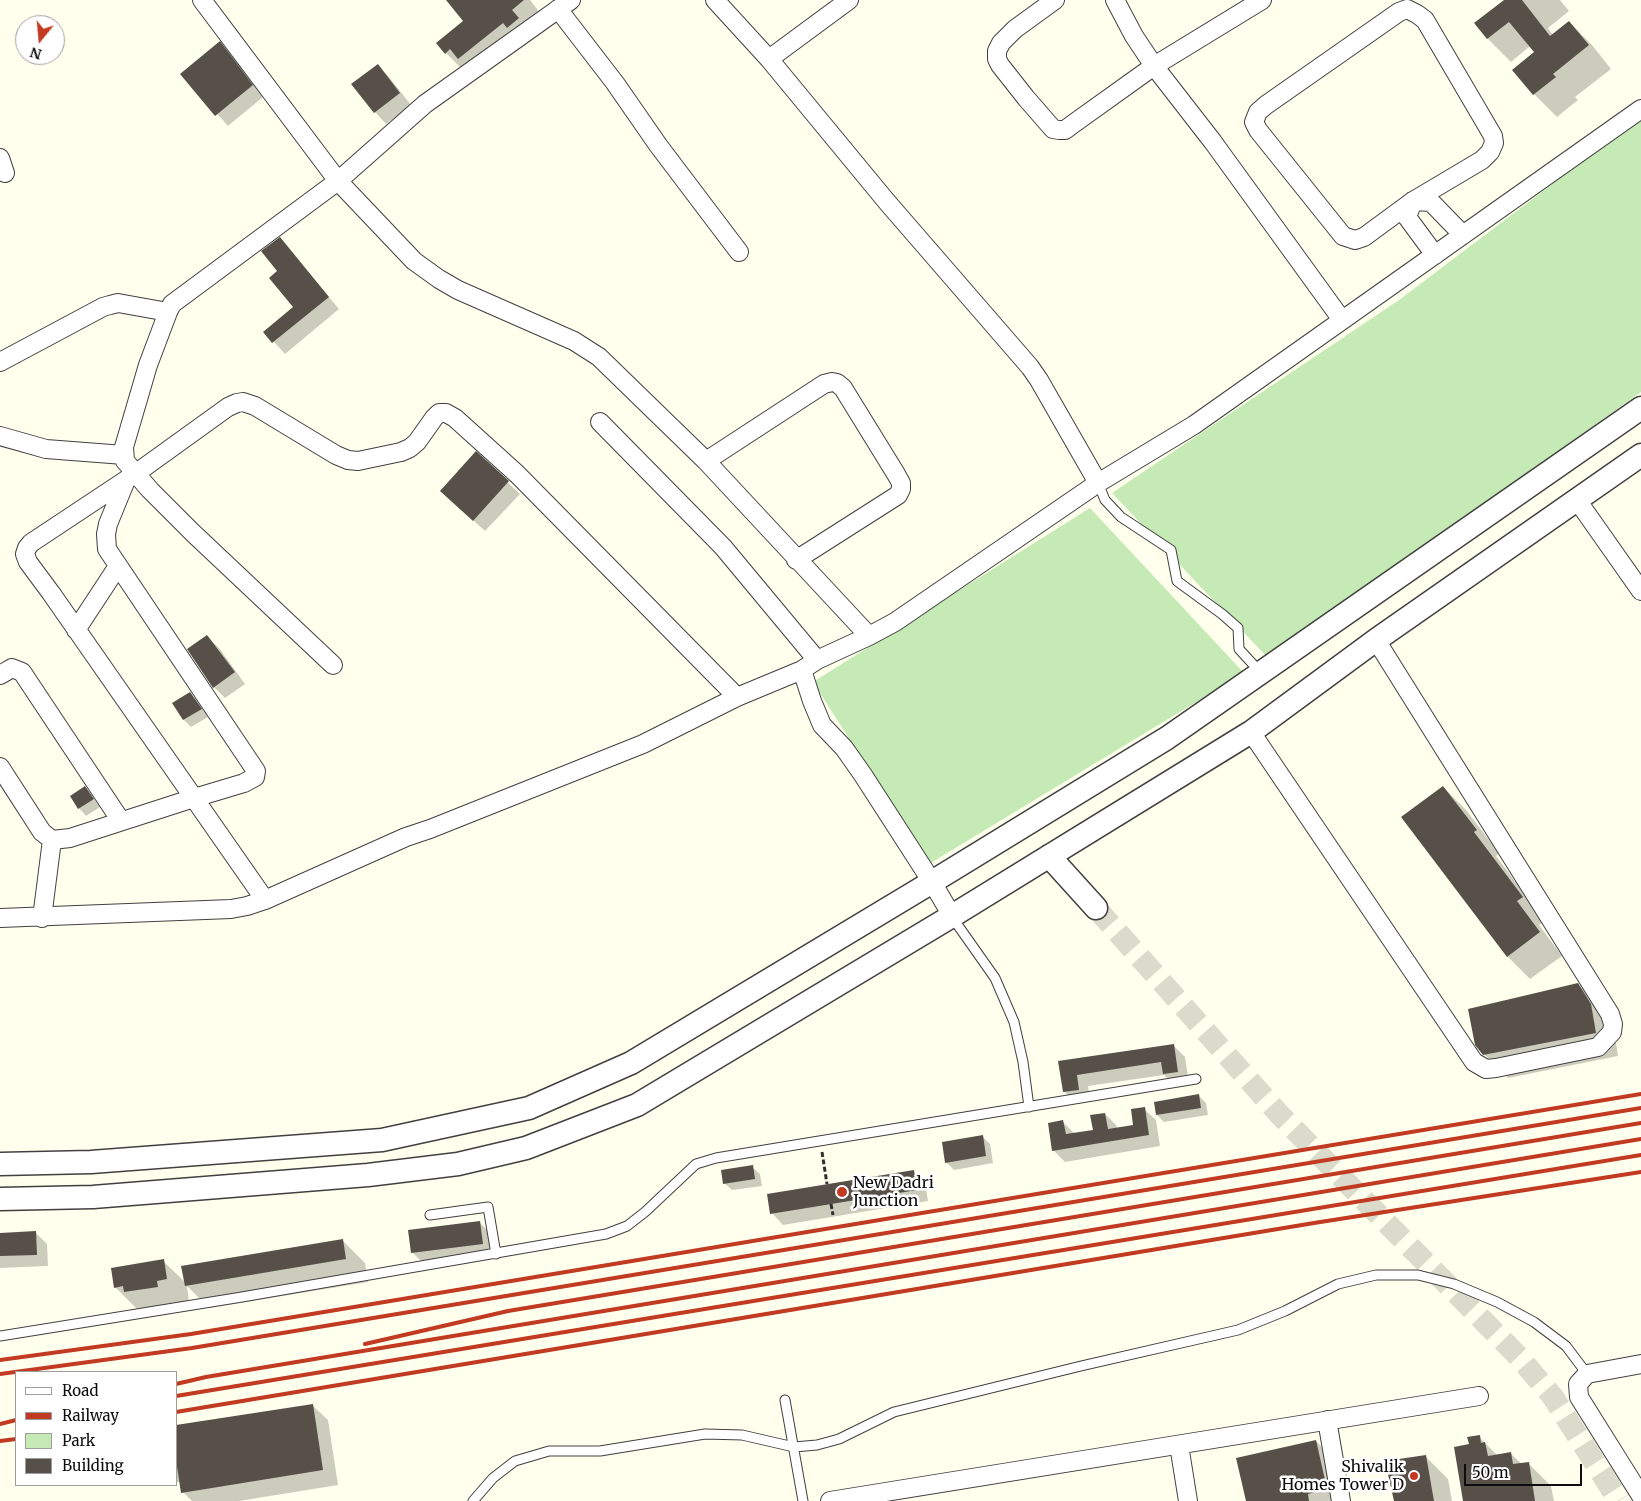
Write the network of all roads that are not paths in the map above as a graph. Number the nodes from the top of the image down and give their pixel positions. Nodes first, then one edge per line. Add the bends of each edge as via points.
1 (202, 0) edge
2 (716, 0) edge
3 (849, 0) edge
4 (1055, 0) edge
5 (1115, 0) edge
6 (1262, 0) edge
7 (564, 5) edge
8 (769, 59) junction
9 (1154, 66) junction
10 (1641, 109) edge
11 (338, 181) junction
12 (1413, 201) junction
13 (1463, 235) junction
14 (739, 252) dead end
15 (1435, 255) junction
16 (168, 312) junction
17 (1342, 320) junction
18 (0, 362) edge
19 (1641, 408) edge
20 (600, 422) dead end
21 (0, 436) edge
22 (124, 455) junction
23 (1641, 455) edge
24 (706, 461) junction
25 (131, 477) junction
26 (1098, 483) junction
27 (1577, 500) junction
28 (796, 560) junction
29 (118, 566) junction
30 (1641, 591) edge
31 (76, 630) junction
32 (869, 636) junction
33 (1376, 640) junction
34 (817, 660) junction
35 (333, 665) dead end
36 (802, 670) junction
37 (1261, 673) junction
38 (0, 675) edge
39 (737, 697) junction
40 (1251, 732) junction
41 (0, 767) edge
42 (194, 798) junction
43 (121, 822) junction
44 (52, 840) junction
45 (1049, 856) junction
46 (932, 882) junction
47 (265, 900) junction
48 (1096, 908) tunnel mouth
49 (952, 916) junction
50 (0, 918) edge
51 (42, 918) junction
52 (1196, 1079) dead end
53 (1028, 1107) junction
54 (0, 1164) edge
55 (0, 1199) edge
56 (430, 1215) dead end
57 (496, 1254) junction
58 (0, 1336) edge
59 (1641, 1364) edge
60 (1587, 1374) junction
61 (1479, 1396) dead end
62 (785, 1400) dead end
63 (1326, 1420) junction
64 (1179, 1445) junction
65 (794, 1447) junction
66 (1641, 1496) edge
67 (837, 1500) edge
68 (473, 1501) edge
69 (803, 1501) edge
70 (1188, 1501) edge
71 (1341, 1501) edge

1 - 11 street
2 - 8 street
3 - 8 street
4 - 9 street via 1014,29 997,51 1000,65 1053,129 1066,130
5 - 9 street
6 - 9 street
7 - 11 street via 425,104
7 - 14 street via 658,145
8 - 26 street via 886,202 1030,367
9 - 17 street
10 - 13 street
11 - 16 street via 179,298
11 - 24 street via 414,260 439,279 574,341 599,357
12 - 12 street via 1364,237 1355,240 1343,236 1254,122 1266,105 1398,12 1407,10 1425,20 1494,136 1490,152 1482,160
12 - 13 street via 1431,202
12 - 15 street via 1407,217
13 - 15 street
15 - 17 street
16 - 18 street via 118,304 103,306
16 - 22 street via 148,365
17 - 26 street via 1194,425
19 - 37 street
20 - 34 street via 723,547
21 - 22 street via 46,449
22 - 25 street
23 - 27 street
24 - 28 street
24 - 28 street via 824,384 837,383 842,388 896,474 901,489 898,495
25 - 29 street via 106,534 107,549
25 - 31 street via 27,548 28,562
25 - 35 street
25 - 39 street via 237,403 255,406 336,455 358,461 410,448 439,413 446,413 466,426 517,474
26 - 32 street via 895,622
26 - 37 lane via 1105,500 1122,517 1171,550 1177,582 1238,628 1239,649
27 - 30 street
27 - 33 street
28 - 32 street
29 - 31 street
29 - 42 street via 256,770 250,781
31 - 42 street
32 - 34 street
33 - 40 street
33 - 40 street via 1610,1014 1612,1032 1598,1047 1496,1068 1486,1069 1474,1062
34 - 36 street
36 - 39 street
36 - 46 street via 822,725 864,774
37 - 46 street via 1167,738
38 - 43 street via 12,668 22,672
39 - 47 street via 643,744 406,837
40 - 45 street
41 - 44 street via 42,832
42 - 43 street
42 - 47 street
43 - 44 street via 70,838
44 - 51 street
45 - 48 street
45 - 49 street
46 - 49 street
46 - 54 street via 631,1062 528,1108 382,1140 90,1162
47 - 51 street via 231,909
49 - 53 lane via 995,978 1014,1022
49 - 55 street via 637,1105 526,1148 458,1164 368,1175 93,1197
50 - 51 street
52 - 53 lane
53 - 57 lane via 716,1158 696,1164 627,1226 606,1234
56 - 57 lane via 488,1207
57 - 58 lane
59 - 60 street
60 - 65 lane via 1566,1346 1534,1322 1497,1302 1454,1284 1418,1275 1376,1275 1338,1284 1238,1330 894,1412 839,1439
60 - 66 street via 1578,1384 1579,1397
61 - 63 street
62 - 65 lane
63 - 64 street
63 - 71 street
64 - 67 street
64 - 70 street
65 - 68 lane via 742,1435 705,1434 600,1451 549,1451 515,1461 493,1478
65 - 69 lane

